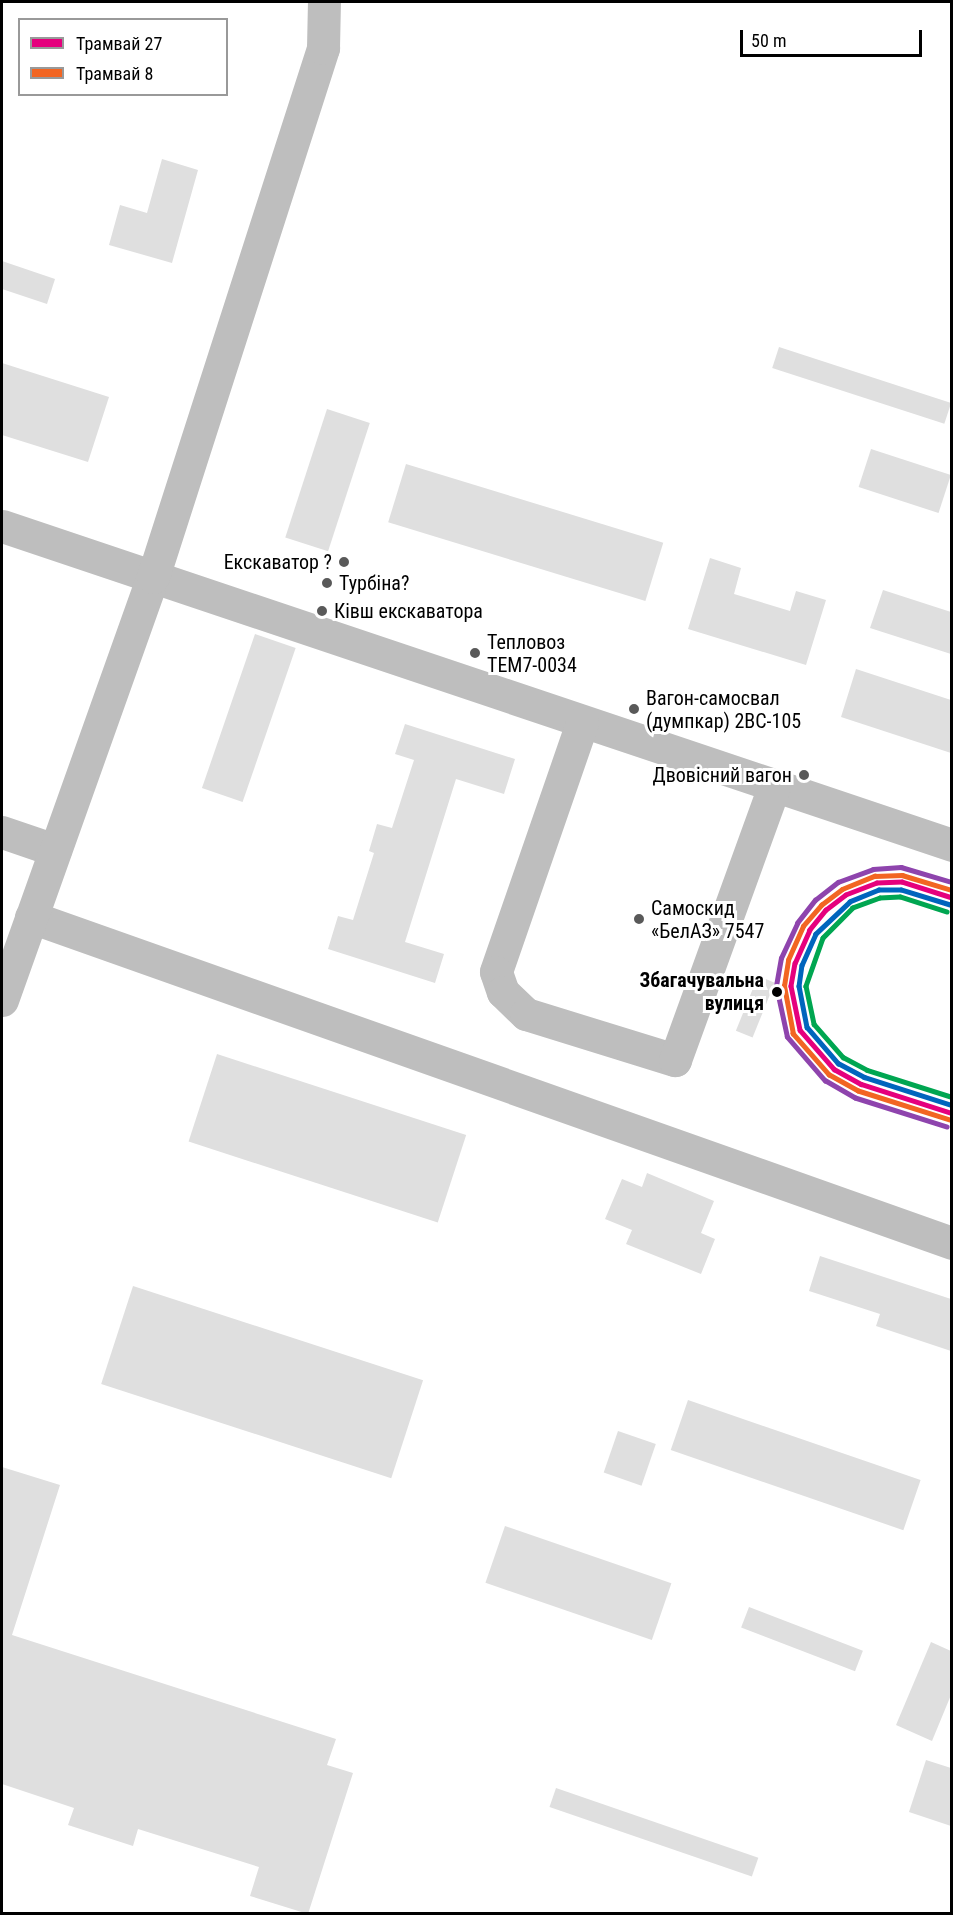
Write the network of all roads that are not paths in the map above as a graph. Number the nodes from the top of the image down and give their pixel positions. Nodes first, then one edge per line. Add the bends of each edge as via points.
1 (324, 2) edge
2 (2, 526) edge
3 (153, 577) junction
4 (582, 723) junction
5 (774, 787) junction
6 (2, 832) edge
7 (951, 845) edge
8 (55, 850) junction
9 (31, 917) junction
10 (2, 1000) edge
11 (951, 1243) edge

1 - 3 lane via 323,48
2 - 3 lane
3 - 4 lane
3 - 8 lane
4 - 5 lane
4 - 5 lane via 496,972 503,992 526,1014 675,1060
5 - 7 lane
6 - 8 lane
8 - 9 lane
9 - 10 lane
9 - 11 lane

